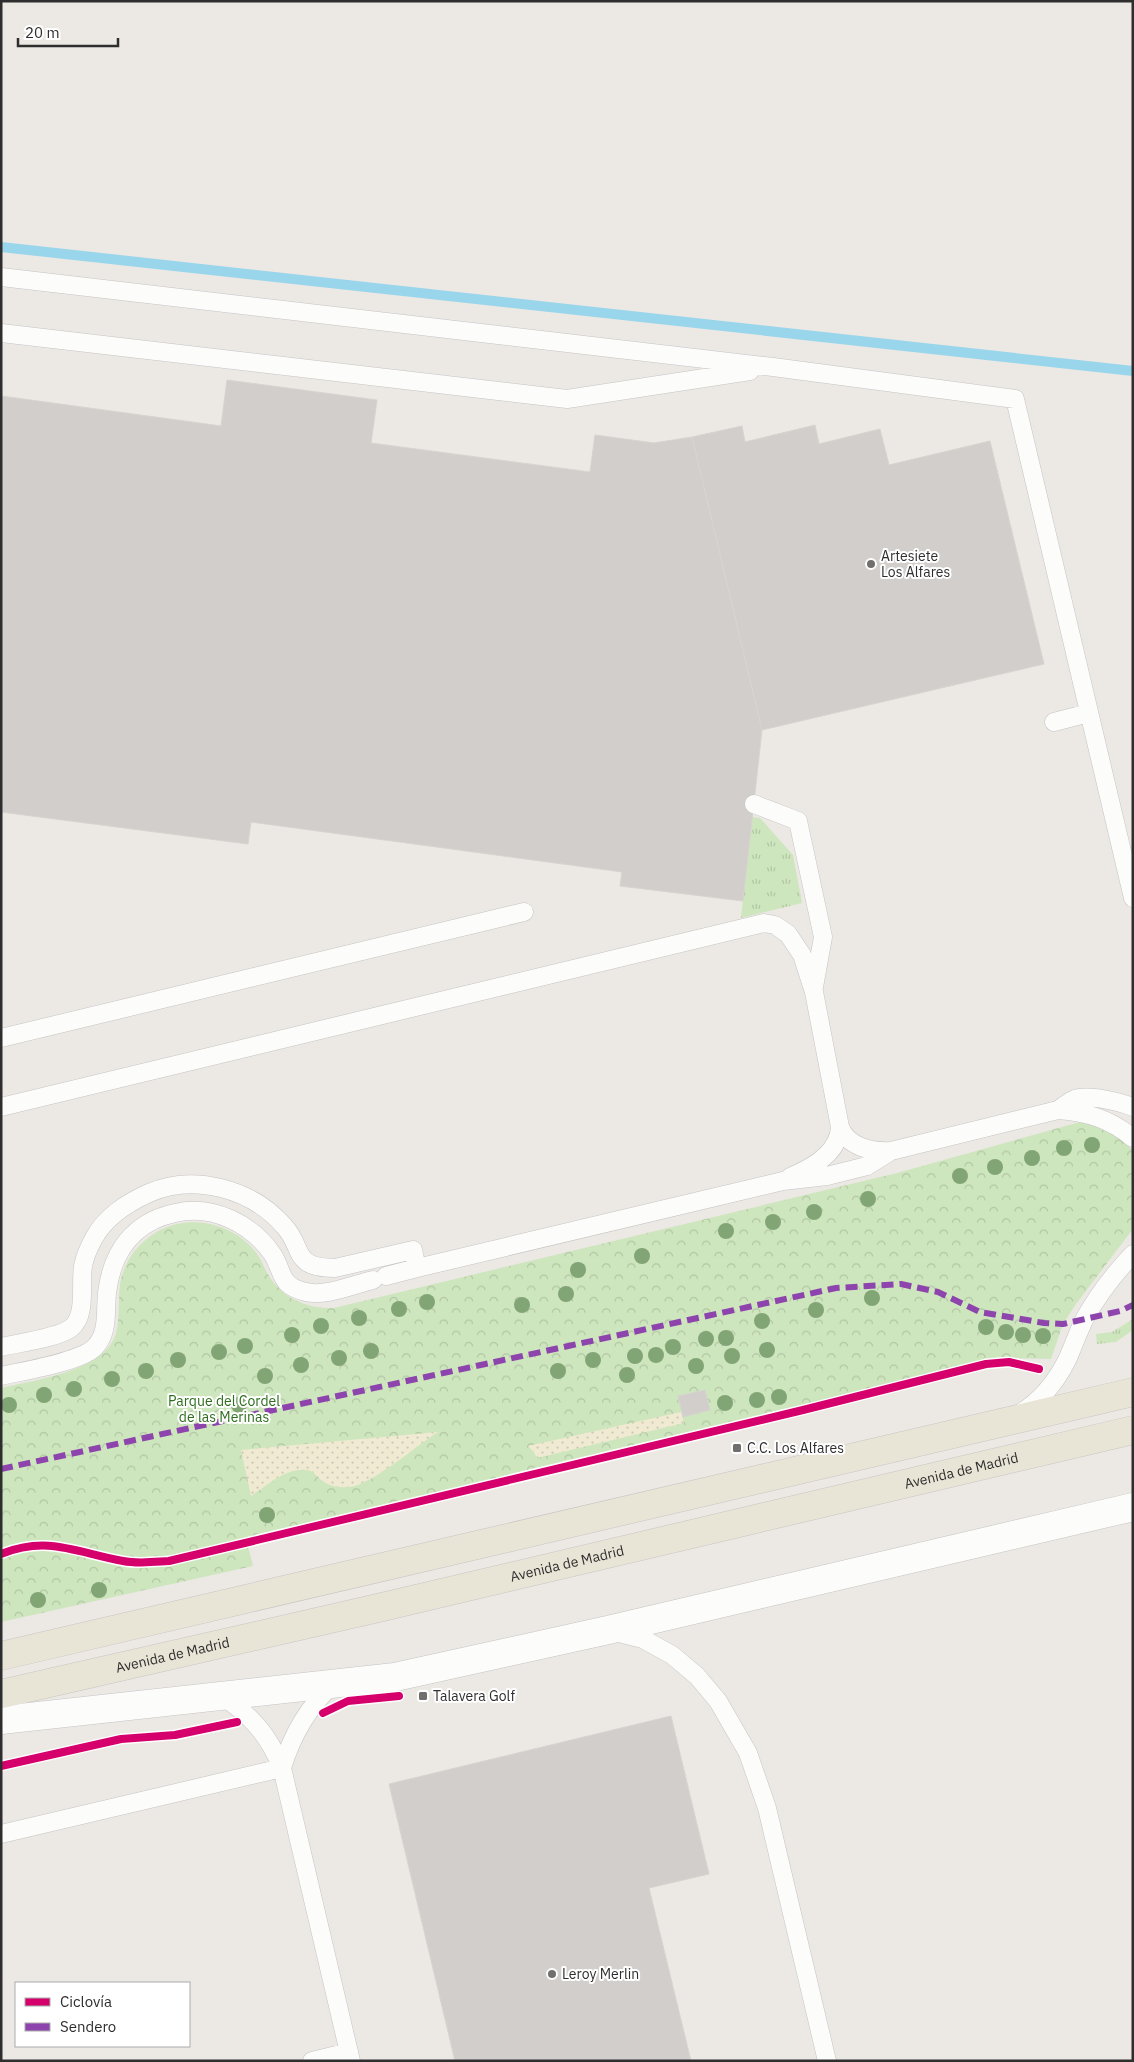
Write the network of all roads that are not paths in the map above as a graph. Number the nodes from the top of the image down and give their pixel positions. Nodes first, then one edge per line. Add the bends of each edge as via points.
1 (1, 277) edge
2 (1, 333) edge
3 (773, 367) junction
4 (1089, 713) junction
5 (1054, 722) dead end
6 (754, 804) dead end
7 (1133, 898) edge
8 (524, 912) dead end
9 (814, 992) junction
10 (1, 1038) edge
11 (1, 1107) edge
12 (1133, 1108) edge
13 (1058, 1110) junction
14 (840, 1127) junction
15 (1133, 1138) edge
16 (891, 1151) junction
17 (783, 1181) junction
18 (1133, 1254) edge
19 (418, 1268) junction
20 (1, 1348) edge
21 (1, 1376) edge
22 (1133, 1392) edge
23 (1006, 1422) junction
24 (1133, 1430) edge
25 (1133, 1507) edge
26 (608, 1630) junction
27 (1, 1656) edge
28 (333, 1684) junction
29 (1, 1694) edge
30 (222, 1696) junction
31 (1, 1720) edge
32 (282, 1768) junction
33 (1, 1834) edge
34 (350, 2056) edge
35 (312, 2061) edge
36 (827, 2061) edge

1 - 3 lane
2 - 3 lane via 566,399
3 - 4 lane via 1015,400
4 - 5 lane
4 - 7 lane
6 - 9 lane via 798,821 823,937
8 - 10 lane
9 - 11 lane via 795,943 781,928 761,924
9 - 14 lane
12 - 13 lane via 1098,1099 1075,1099
13 - 15 lane via 1102,1118
13 - 16 lane
14 - 16 lane via 848,1140 860,1147
14 - 17 lane via 840,1135 830,1150 814,1164
16 - 17 lane via 867,1166 827,1176
17 - 19 lane
18 - 23 lane via 1112,1276 1084,1319 1066,1362 1046,1391
19 - 20 lane via 413,1250 335,1268 310,1265 300,1256 285,1227 248,1198 228,1189 200,1185 169,1186 125,1206 101,1226 87,1250 79,1318 71,1328
19 - 21 lane via 319,1293 304,1292 280,1275 274,1257 257,1237 237,1222 212,1213 175,1213 150,1222 126,1241 111,1274 102,1338 93,1349 76,1357
22 - 23 main road
23 - 27 main road
24 - 29 main road, Avenida de Madrid
25 - 26 main road
26 - 28 main road via 394,1677
26 - 36 lane via 643,1639 672,1655 698,1676 735,1727 765,1801
28 - 30 main road
28 - 32 lane via 318,1698 295,1731
30 - 31 main road
30 - 32 lane via 266,1735
32 - 33 lane
32 - 34 lane
34 - 35 lane

